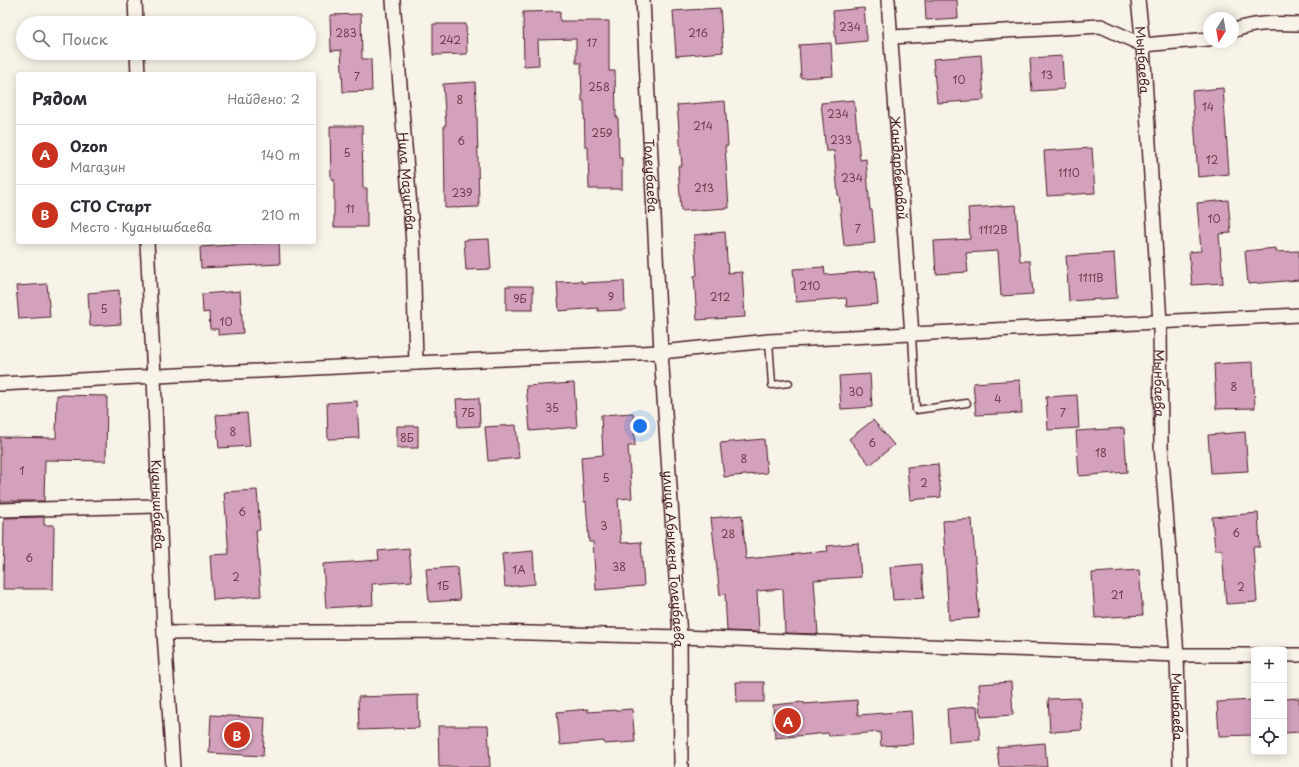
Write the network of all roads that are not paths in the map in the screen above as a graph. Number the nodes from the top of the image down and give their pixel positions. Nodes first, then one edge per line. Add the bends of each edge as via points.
1 (135, 0) edge
2 (393, 0) edge
3 (643, 0) edge
4 (888, 0) edge
5 (1138, 0) edge
6 (136, 16) edge
7 (1299, 24) edge
8 (1239, 28) edge
9 (891, 37) junction
10 (1203, 40) edge
11 (1143, 45) junction
12 (137, 60) edge
13 (138, 72) edge
14 (147, 244) edge
15 (1299, 315) edge
16 (1160, 323) junction
17 (912, 335) junction
18 (769, 342) junction
19 (661, 352) junction
20 (416, 363) junction
21 (154, 377) junction
22 (789, 383) dead end
23 (0, 384) edge
24 (968, 403) dead end
25 (158, 506) junction
26 (0, 510) edge
27 (164, 633) junction
28 (680, 637) junction
29 (1177, 655) junction
30 (1251, 655) edge
31 (1287, 655) edge
32 (1299, 655) edge
33 (173, 767) edge
34 (681, 767) edge
35 (1180, 767) edge

1 - 6 street
2 - 20 street, Нила Мазитова via 413,243
3 - 19 street, Толеубаева
4 - 9 street, Жандарбековой
5 - 11 street, Мынбаева
7 - 8 street via 1265,23
9 - 11 street via 1101,26
9 - 17 street, Жандарбековой
10 - 11 street
11 - 16 street, Мынбаева
12 - 13 street
14 - 21 street, Куанышбаева
15 - 16 street
16 - 17 street
16 - 29 street, Мынбаева via 1161,446
17 - 18 street
17 - 24 lane via 916,410
18 - 19 street
18 - 22 lane via 772,385
19 - 20 street
19 - 28 street, улица Абыкена Толеубаева
20 - 21 street
21 - 23 street
21 - 25 street, Куанышбаева
25 - 26 street
25 - 27 street, Куанышбаева
27 - 28 street via 455,631
27 - 33 street, Куанышбаева
28 - 29 street
28 - 34 street, улица Абыкена Толеубаева
29 - 30 street
29 - 35 street, Мынбаева
31 - 32 street

